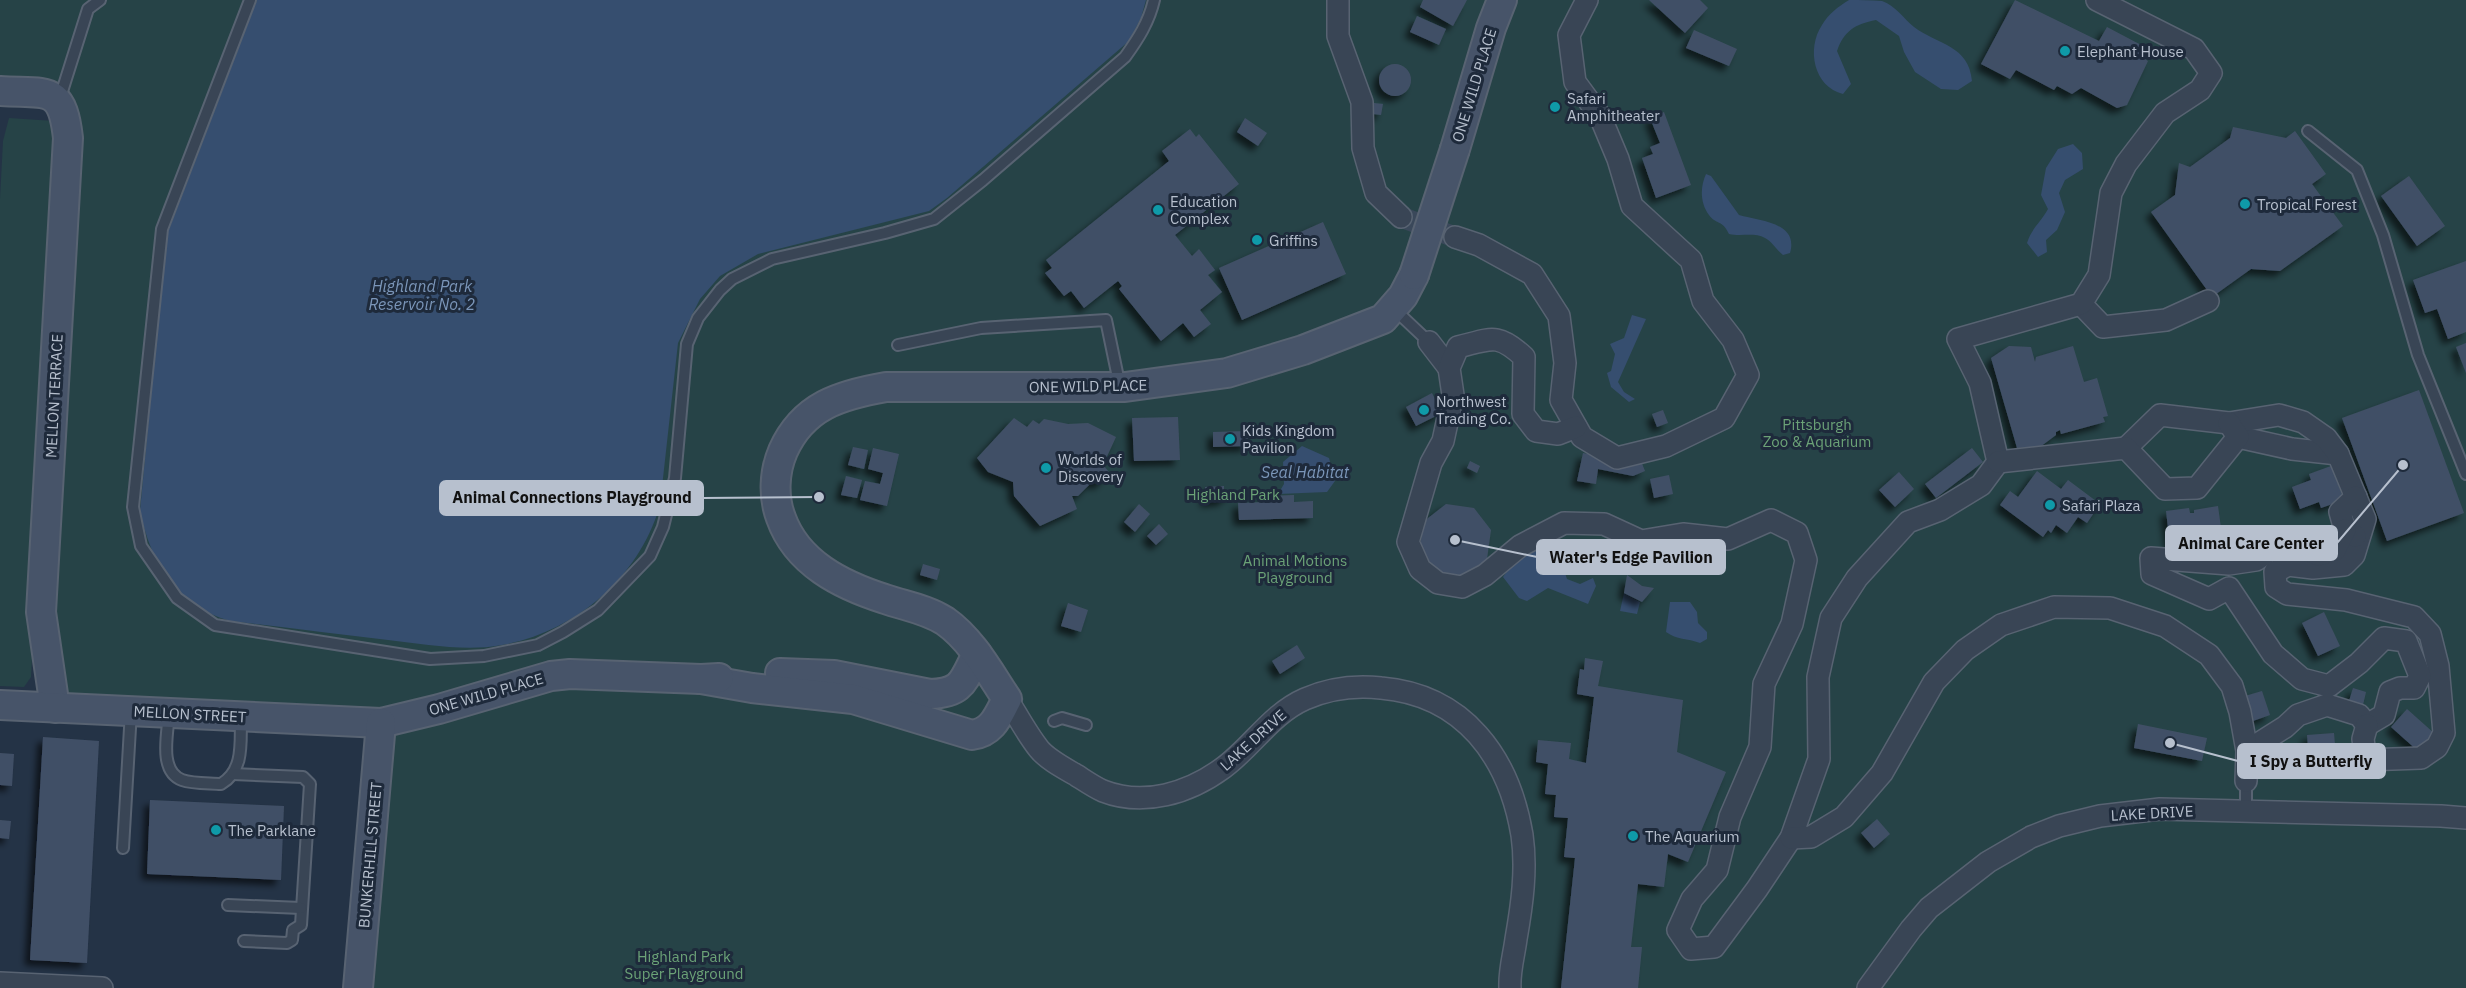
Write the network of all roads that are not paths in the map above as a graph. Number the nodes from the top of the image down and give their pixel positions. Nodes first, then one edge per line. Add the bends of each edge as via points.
1 (100, 0) edge
2 (250, 0) edge
3 (1154, 0) edge
4 (1338, 0) edge
5 (1502, 0) edge
6 (1587, 0) edge
7 (2097, 0) edge
8 (0, 91) edge
9 (52, 97) junction
10 (2308, 131) dead end
11 (1401, 218) tunnel mouth
12 (1455, 237) tunnel mouth
13 (2208, 301) dead end
14 (2081, 304) junction
15 (1393, 308) junction
16 (1429, 342) joint
17 (898, 345) dead end
18 (1449, 368) junction
19 (1120, 387) junction
20 (1576, 427) junction
21 (2234, 430) junction
22 (2126, 448) junction
23 (2338, 454) junction
24 (1998, 462) junction
25 (2466, 474) edge
26 (2351, 534) junction
27 (977, 654) junction
28 (701, 679) junction
29 (1007, 699) junction
30 (0, 705) edge
31 (55, 708) junction
32 (131, 711) junction
33 (169, 713) junction
34 (241, 716) junction
35 (1054, 721) dead end
36 (381, 723) junction
37 (1086, 725) dead end
38 (2367, 725) junction
39 (2366, 761) junction
40 (2247, 765) junction
41 (233, 774) junction
42 (2246, 811) junction
43 (2466, 819) edge
44 (1791, 838) junction
45 (123, 848) dead end
46 (228, 905) dead end
47 (301, 908) junction
48 (244, 941) dead end
49 (0, 983) edge
50 (24, 986) edge
51 (102, 988) edge
52 (358, 988) edge
53 (1509, 988) edge
54 (1868, 988) edge

1 - 9 lane via 88,9
2 - 3 lane via 162,229 133,507 141,546 177,598 215,625 430,659 484,656 538,645 598,610 650,556 663,527 675,478 687,344 698,318 732,279 772,259 934,219 1125,57 1141,35
4 - 11 street via 1338,36 1362,102 1364,148 1376,193
5 - 15 main road, ONE WILD PLACE, bridge via 1414,275
6 - 20 street via 1569,35 1575,82 1600,116 1632,206 1691,260 1703,301 1733,340 1748,375 1724,418 1666,446 1617,458 1582,437
7 - 14 street via 2194,49 2211,73 2200,90 2165,113 2126,164 2112,193 2099,275
8 - 9 main road
9 - 31 main road, MELLON TERRACE via 66,119 68,138 41,612
10 - 25 lane via 2357,170 2383,235 2418,355
12 - 20 street via 1479,245 1532,274 1560,316 1565,363 1562,400
13 - 14 street via 2166,320 2103,327
14 - 24 street via 1958,339 1980,383
15 - 16 lane
15 - 19 main road, ONE WILD PLACE via 1383,319 1368,326 1259,364 1194,380
16 - 18 street
17 - 19 lane via 981,328 1106,320
18 - 20 street via 1458,347 1490,339 1508,342 1524,357 1523,414 1536,432 1558,434
18 - 44 street via 1453,395 1443,441 1431,463 1408,542 1420,569 1438,583 1462,587 1485,575 1520,546 1564,523 1604,524 1641,541 1683,534 1728,539 1772,520 1797,533 1806,560 1792,624 1764,684 1760,747 1730,817 1717,870 1692,899 1678,930 1690,949 1714,947
19 - 27 main road, ONE WILD PLACE via 886,387 849,394 828,403 808,416 787,442 778,462 775,485 779,512 795,547 810,562 844,583 927,611 945,621
21 - 22 street via 2160,415
21 - 22 street via 2197,488 2165,489
21 - 23 street via 2292,449
21 - 23 street via 2279,415 2303,422 2326,438
22 - 24 street
23 - 26 street via 2365,519
24 - 44 street via 1981,485 1940,510 1908,522 1857,578 1831,618 1818,677 1819,759
26 - 38 street via 2335,550 2319,555 2283,542 2256,560 2229,564 2151,558 2152,574 2209,598 2229,588 2273,654 2302,680 2329,686 2384,638 2406,641 2420,676 2414,688 2390,692 2384,715
26 - 39 street via 2354,555 2344,565 2288,565 2275,573 2276,587 2287,594 2346,600 2414,617 2430,633 2438,666 2444,733 2437,747 2421,758
27 - 28 main road, ONE WILD PLACE via 960,685 944,694 834,675 767,673
27 - 29 main road, ONE WILD PLACE
28 - 29 main road, ONE WILD PLACE via 853,699 972,735 989,730
28 - 36 main road, ONE WILD PLACE via 551,676
29 - 53 street, LAKE DRIVE via 1040,750 1071,772 1103,790 1151,798 1203,782 1225,767 1283,712 1326,691 1351,686 1395,689 1422,696 1449,710 1472,728 1493,754 1515,799 1524,864
30 - 31 main road, MELLON STREET
31 - 32 main road, MELLON STREET
32 - 33 main road, MELLON STREET
32 - 45 lane
33 - 34 main road, MELLON STREET
33 - 41 lane via 166,757 175,775 182,780 221,784
34 - 36 main road, MELLON STREET
34 - 41 lane via 239,761
35 - 37 lane via 1062,718
36 - 52 main road, BUNKERHILL STREET
38 - 39 street via 2363,739
38 - 40 street via 2359,715 2327,705 2298,715
39 - 40 street
40 - 42 lane
40 - 44 street via 2240,712 2232,686 2209,655 2165,626 2110,608 2054,607 2001,625 1965,650 1934,682 1882,773 1845,817 1811,837
41 - 47 lane via 303,777 310,784
42 - 43 street, LAKE DRIVE
42 - 54 street, LAKE DRIVE via 2131,811 2031,837 1988,862 1929,908
46 - 47 lane
47 - 48 lane via 301,925 293,930 290,942
49 - 50 street
50 - 51 street

